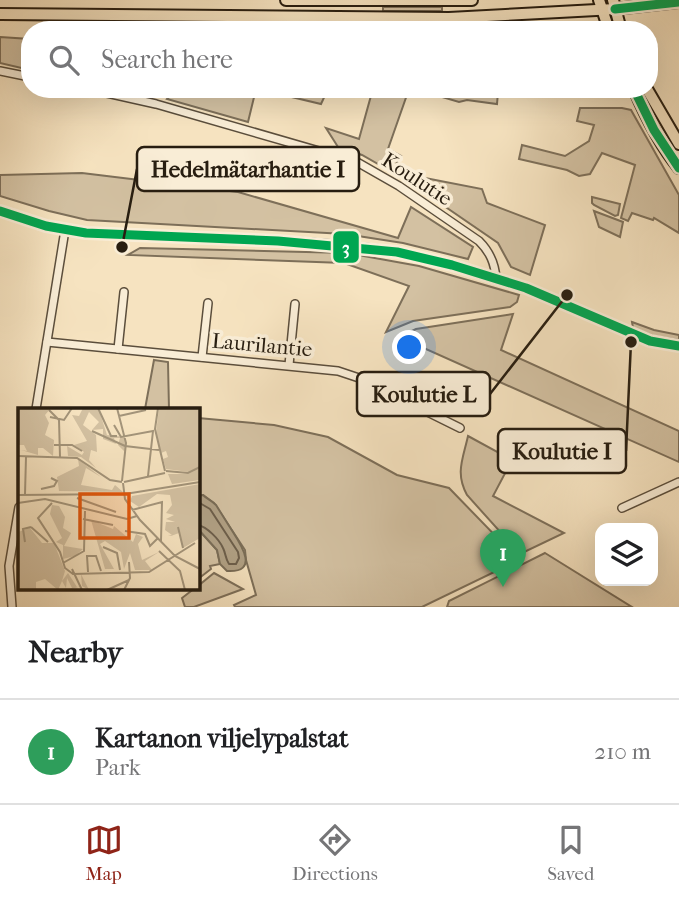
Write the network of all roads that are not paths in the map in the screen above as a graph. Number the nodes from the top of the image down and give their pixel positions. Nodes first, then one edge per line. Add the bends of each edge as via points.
1 (286, 0) edge
2 (472, 0) edge
3 (679, 2) edge
4 (614, 4) edge
5 (600, 5) edge
6 (0, 14) edge
7 (619, 21) edge
8 (0, 71) edge
9 (21, 75) edge
10 (129, 98) edge
11 (638, 98) edge
12 (652, 98) edge
13 (679, 144) edge
14 (679, 168) edge
15 (0, 211) edge
16 (65, 230) junction
17 (496, 279) junction
18 (124, 292) dead end
19 (208, 303) dead end
20 (295, 304) dead end
21 (47, 341) junction
22 (678, 348) edge
23 (118, 349) junction
24 (202, 357) junction
25 (289, 365) junction
26 (36, 408) edge
27 (460, 428) dead end
28 (679, 482) edge
29 (622, 508) dead end
30 (18, 513) edge
31 (12, 607) edge

1 - 2 main road
3 - 4 main road
4 - 5 main road
4 - 7 main road
5 - 6 main road via 449,18
8 - 9 street
10 - 17 street, Koulutie via 357,162 479,240 490,251
11 - 14 main road
12 - 13 main road
15 - 16 street
16 - 17 street via 397,252
16 - 21 street
17 - 22 street
18 - 23 street
19 - 24 street
20 - 25 street
21 - 23 street, Laurilantie
21 - 26 street
23 - 24 street, Laurilantie
24 - 25 street, Laurilantie
25 - 27 street, Laurilantie via 348,373
28 - 29 street
30 - 31 street via 9,566

